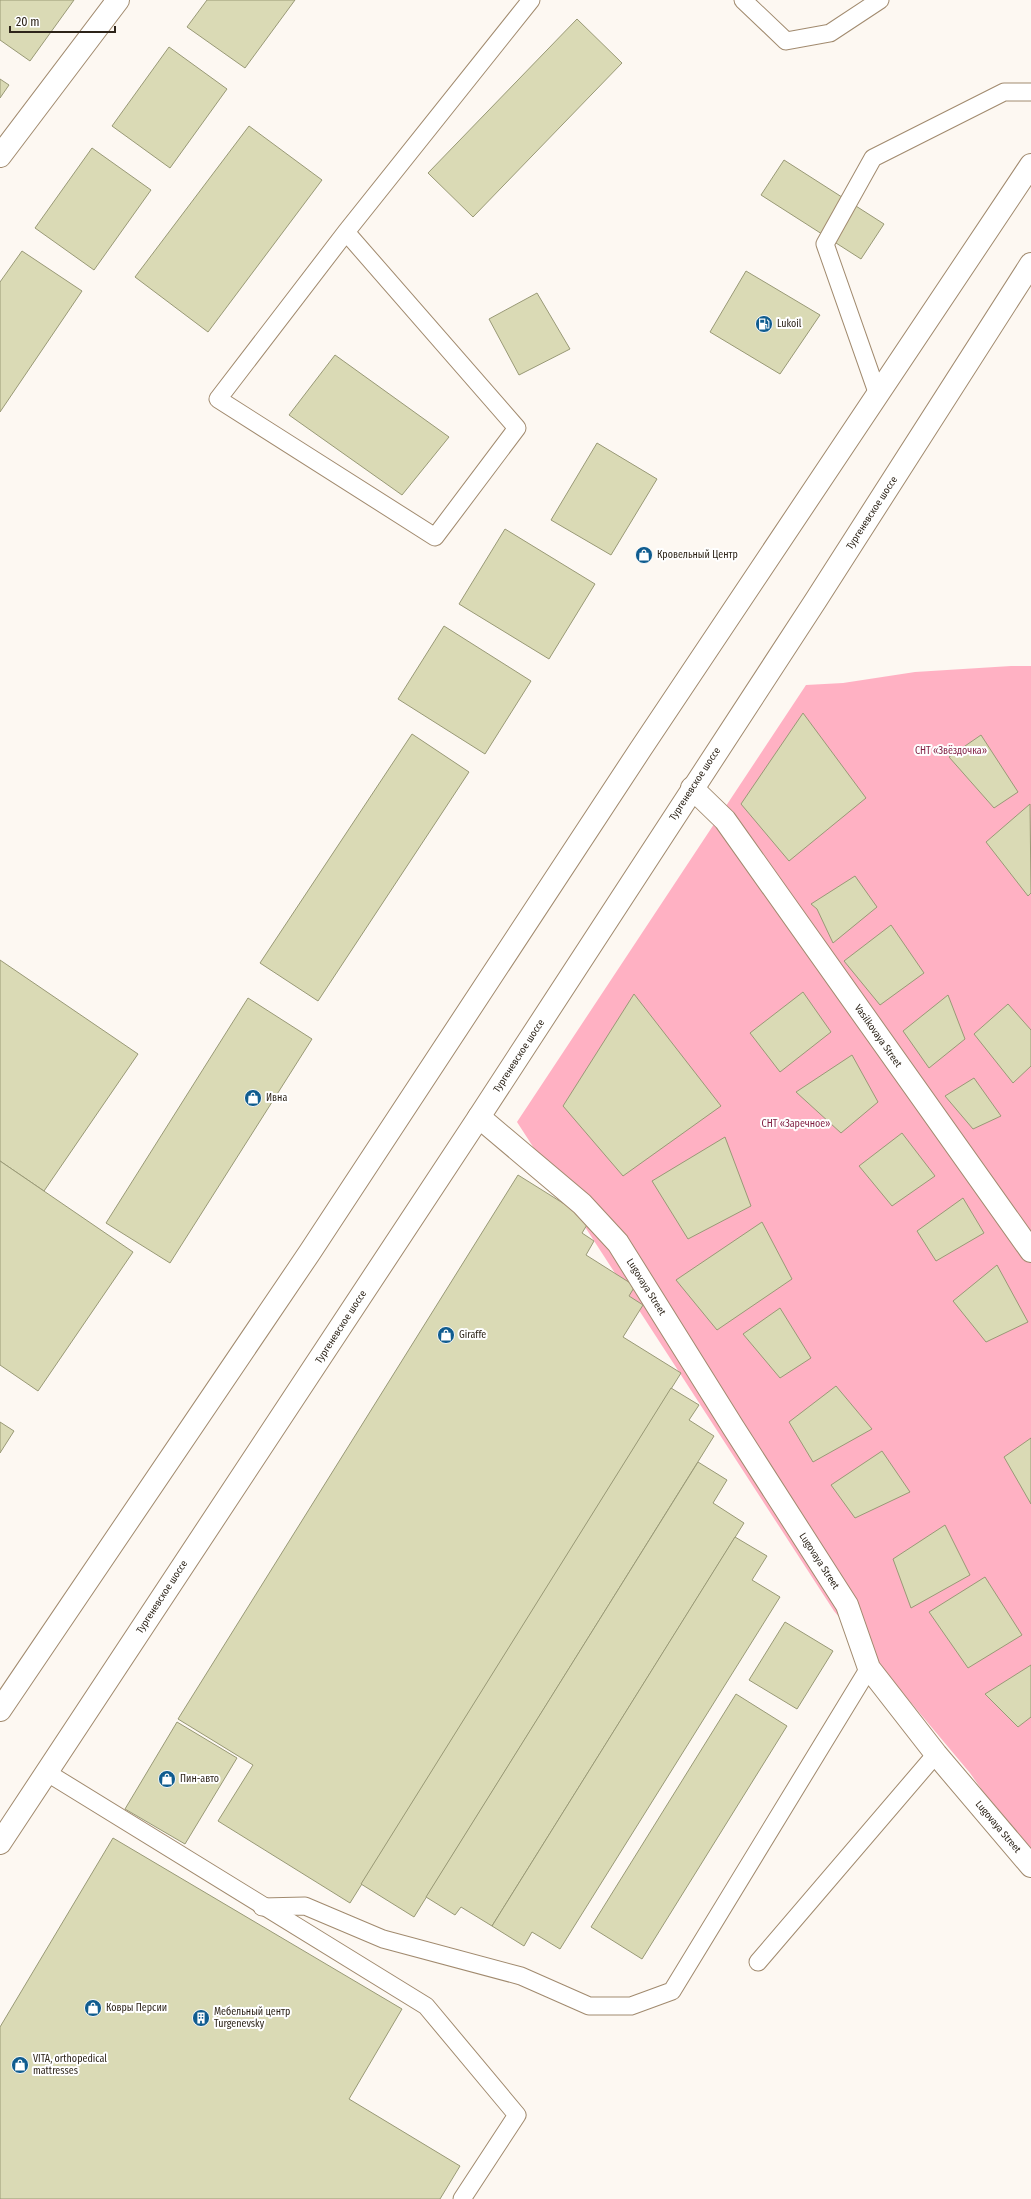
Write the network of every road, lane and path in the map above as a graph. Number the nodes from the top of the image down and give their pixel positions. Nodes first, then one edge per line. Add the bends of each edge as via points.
1 (118, 0) edge
2 (531, 0) edge
3 (743, 0) edge
4 (879, 0) edge
5 (1031, 92) edge
6 (0, 156) edge
7 (1031, 165) edge
8 (346, 232) junction
9 (1031, 264) edge
10 (878, 395) junction
11 (692, 788) junction
12 (479, 1117) junction
13 (1031, 1251) edge
14 (869, 1668) junction
15 (0, 1710) edge
16 (936, 1754) junction
17 (46, 1772) junction
18 (0, 1844) edge
19 (1031, 1866) edge
20 (262, 1907) junction
21 (758, 1962) dead end
22 (462, 2198) edge

1 - 6 main road
2 - 8 lane
3 - 4 lane via 786,41 830,33
5 - 10 lane via 1004,92 874,158 826,244
7 - 10 main road
8 - 8 lane via 517,428 435,537 218,399
9 - 11 main road, Тургеневское шоссе via 820,594
10 - 15 main road via 640,750 310,1252
11 - 12 main road, Тургеневское шоссе
11 - 13 main road, Vasilkovaya Street via 725,820
12 - 14 main road, Lugovaya Street via 582,1204 618,1243 847,1605
12 - 17 main road, Тургеневское шоссе
14 - 16 main road, Lugovaya Street
14 - 20 lane via 672,1991 631,2006 589,2006 521,1976 383,1939 305,1906
16 - 19 main road, Lugovaya Street
16 - 21 lane
17 - 18 main road, Тургеневское шоссе
17 - 20 lane
20 - 22 lane via 426,2006 517,2115

